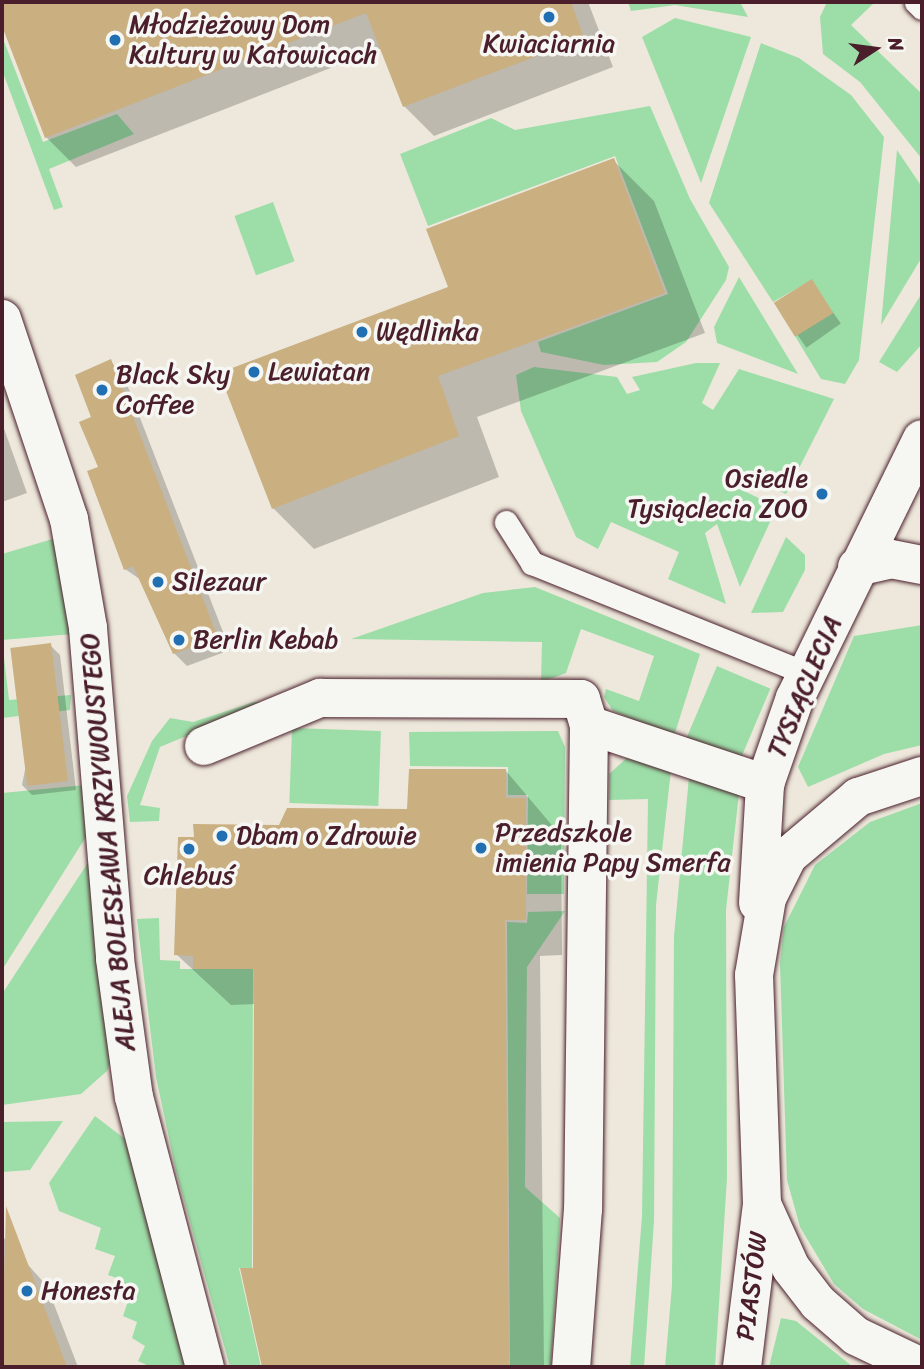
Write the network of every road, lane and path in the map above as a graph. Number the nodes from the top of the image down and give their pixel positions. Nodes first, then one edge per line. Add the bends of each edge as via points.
1 (916, 2) edge
2 (922, 8) edge
3 (2, 319) edge
4 (922, 439) edge
5 (506, 522) dead end
6 (922, 565) edge
7 (857, 567) junction
8 (806, 673) junction
9 (589, 725) junction
10 (204, 746) dead end
11 (922, 776) edge
12 (765, 784) junction
13 (754, 954) junction
14 (762, 1204) junction
15 (205, 1367) edge
16 (571, 1367) edge
17 (742, 1367) edge
18 (921, 1367) edge

1 - 2 lane
3 - 15 street, ALEJA BOLESŁAWA KRZYWOUSTEGO via 69,519 88,628 115,960 134,1097
4 - 7 street, TYSIĄCLECIA
5 - 8 lane via 532,563
6 - 7 street via 891,559
7 - 8 street, TYSIĄCLECIA
8 - 12 street, TYSIĄCLECIA
9 - 10 street via 581,699 320,698
9 - 12 street
9 - 16 street via 583,1209
11 - 13 street via 878,786 811,830 788,856 767,898
12 - 13 street, TYSIĄCLECIA
13 - 14 street
14 - 17 street, PIASTÓW
14 - 18 street via 791,1268 818,1303 856,1336

